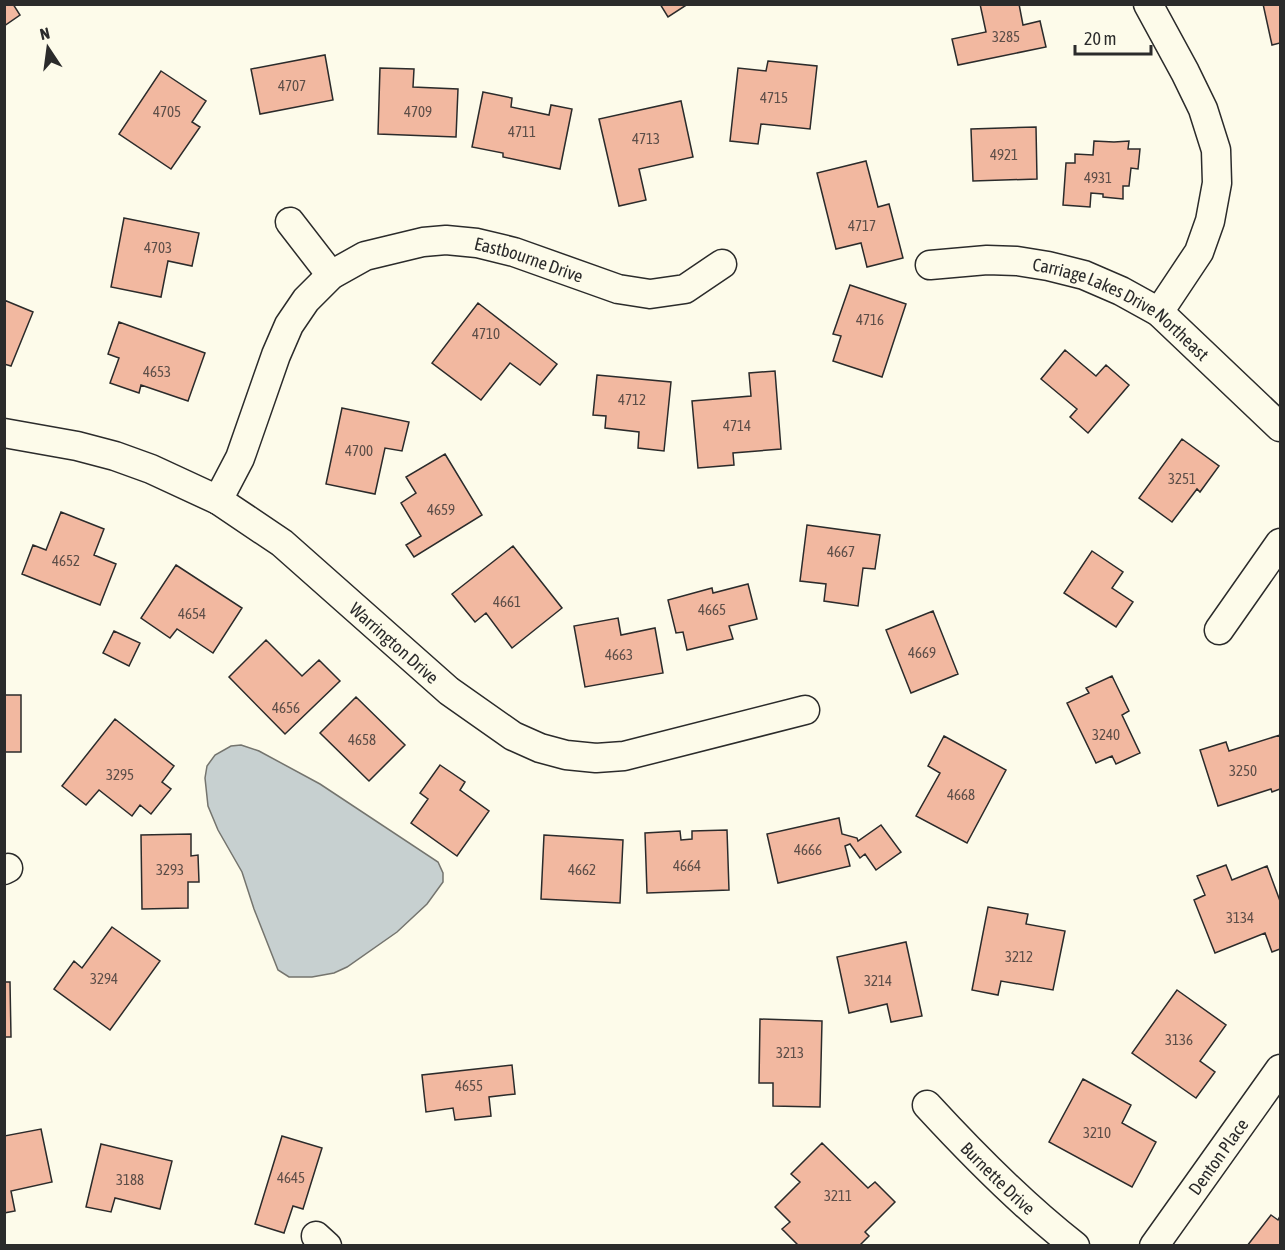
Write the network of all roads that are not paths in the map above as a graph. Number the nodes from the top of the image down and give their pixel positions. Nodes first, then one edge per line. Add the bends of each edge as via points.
1 (1148, 4) edge
2 (290, 222) dead end
3 (722, 264) dead end
4 (930, 265) dead end
5 (331, 275) junction
6 (1159, 312) junction
7 (1281, 427) edge
8 (4, 433) edge
9 (218, 501) junction
10 (1281, 543) edge
11 (1220, 630) dead end
12 (805, 710) dead end
13 (1281, 1069) edge
14 (927, 1105) dead end
15 (1075, 1245) edge
16 (1154, 1245) edge

1 - 6 street via 1203,109 1216,150 1217,183 1210,220 1198,252
2 - 5 street
3 - 5 street, Eastbourne Drive via 686,289 650,294 618,289 514,252 446,240 365,256
4 - 6 street, Carriage Lakes Drive Northeast via 987,260 1048,266 1084,275
5 - 9 street, Eastbourne Drive via 306,300 289,326 240,458
6 - 7 street, Carriage Lakes Drive Northeast
8 - 9 street, Warrington Drive via 115,456
9 - 12 street, Warrington Drive via 282,543 450,691 513,736 540,748 596,758 624,756
10 - 11 street
13 - 16 street, Denton Place
14 - 15 street, Burnette Drive via 1002,1183

